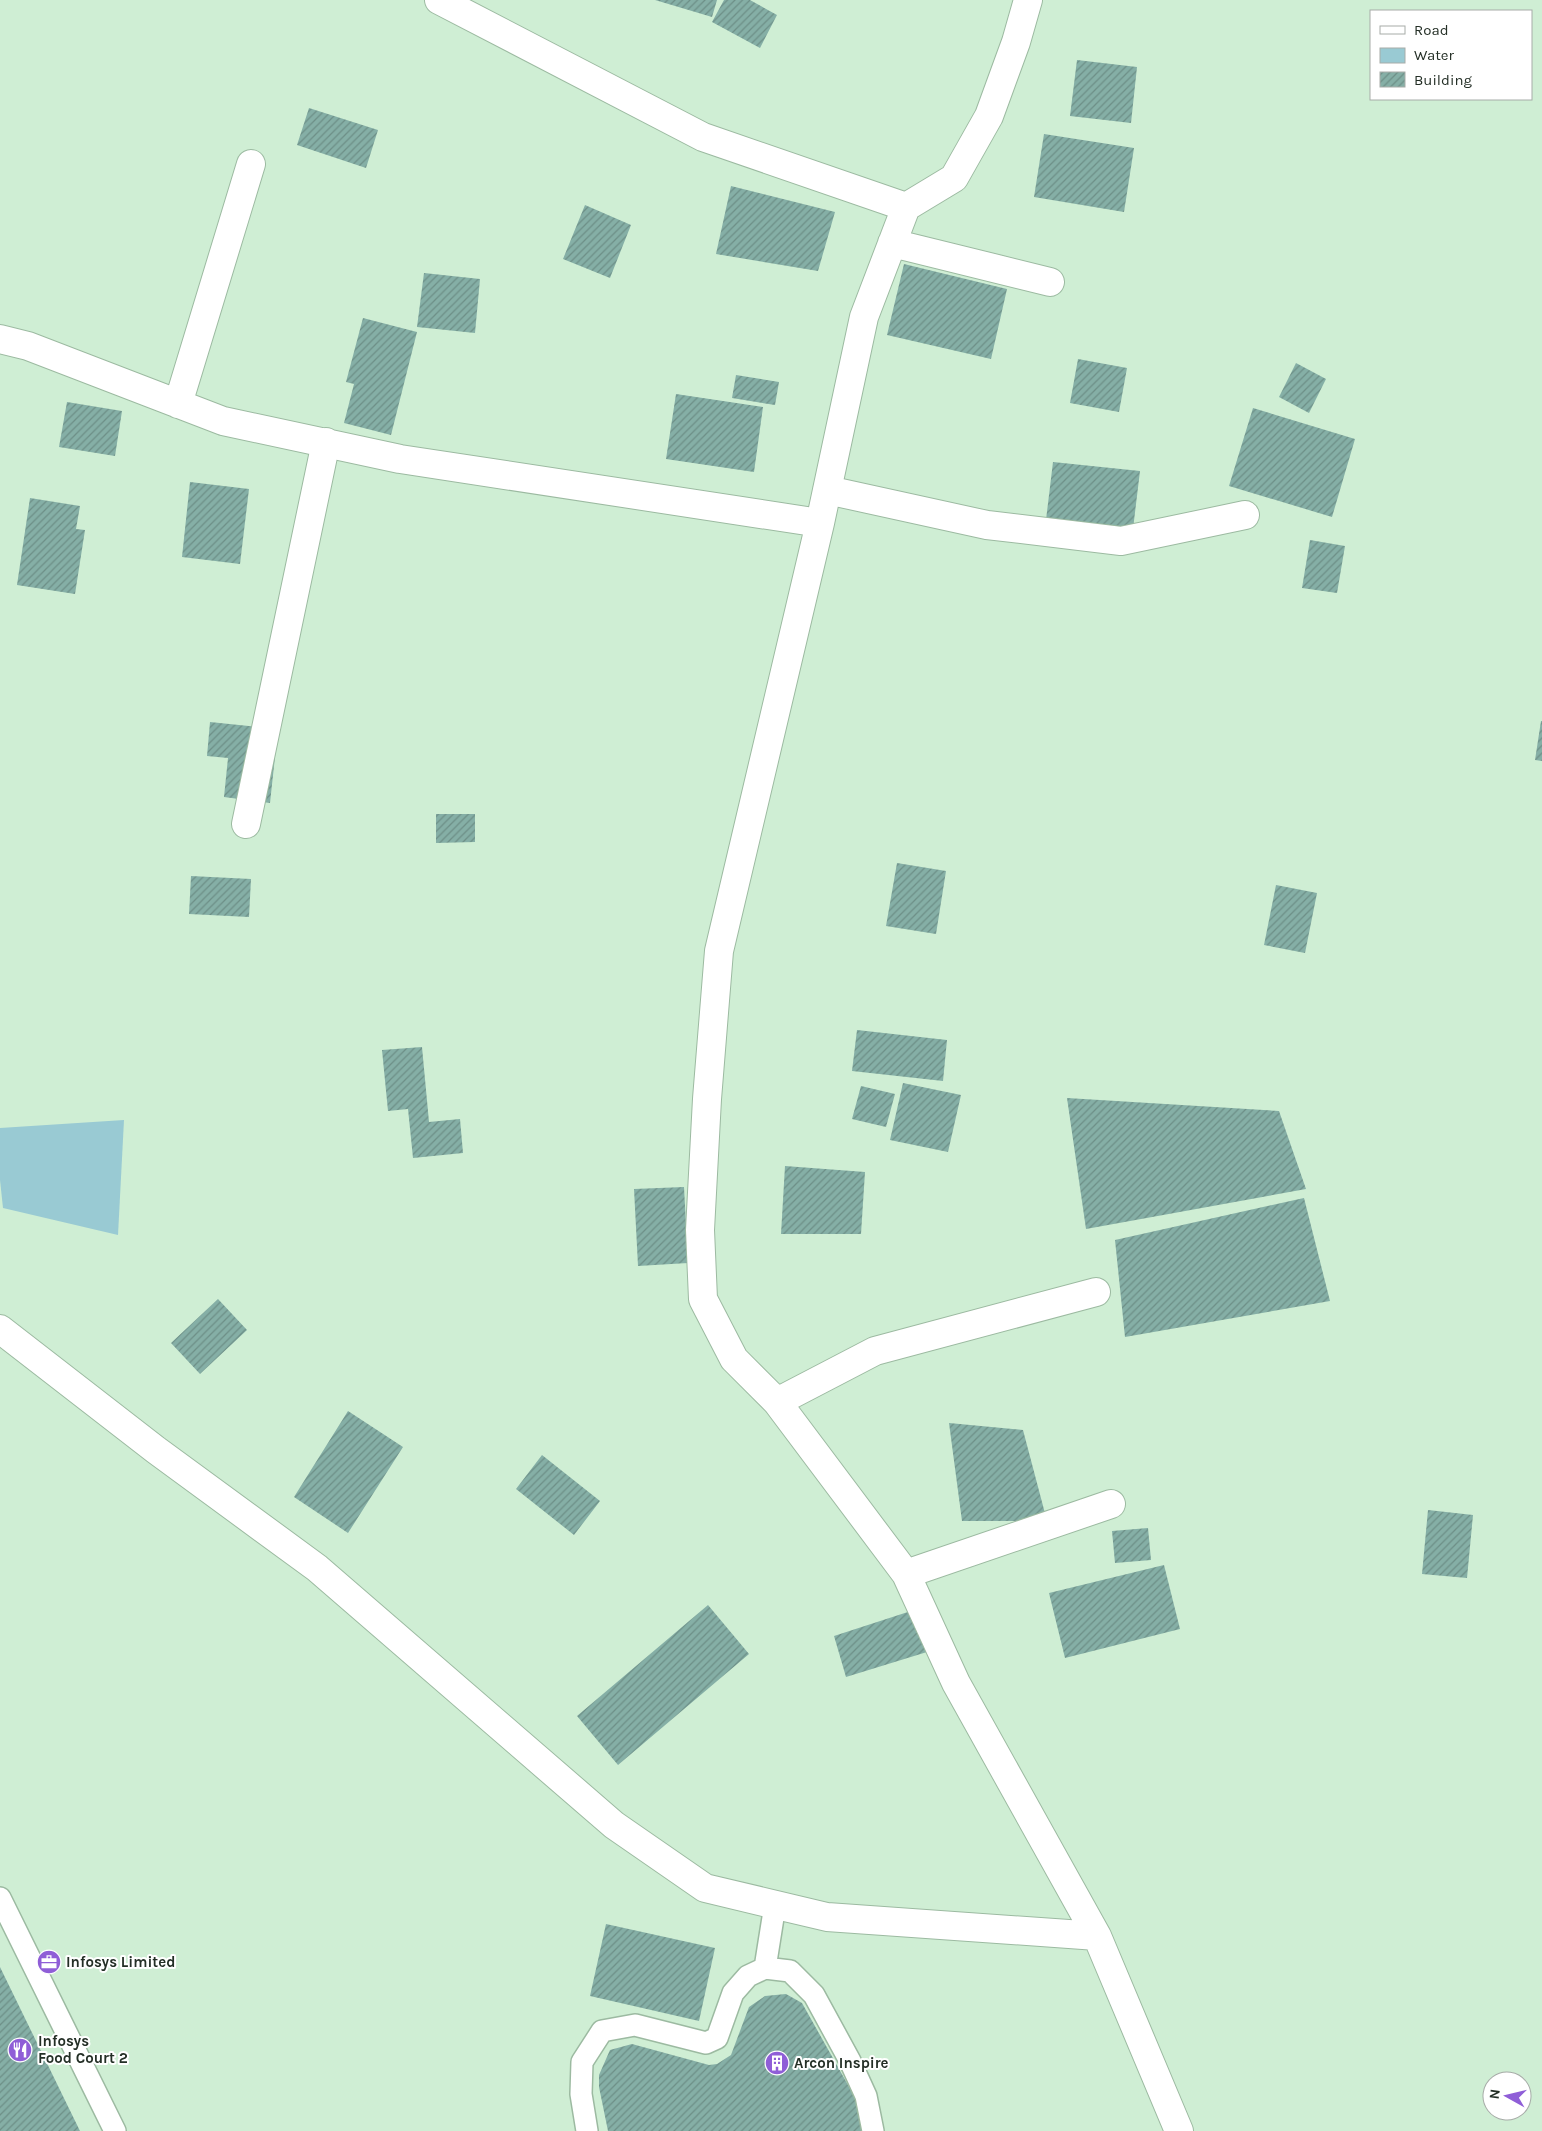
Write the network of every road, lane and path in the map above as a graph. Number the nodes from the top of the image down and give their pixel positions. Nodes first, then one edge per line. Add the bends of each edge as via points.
1 (440, 0) edge
2 (1028, 0) edge
3 (251, 164) dead end
4 (906, 206) junction
5 (892, 242) junction
6 (1050, 282) dead end
7 (0, 339) edge
8 (178, 404) junction
9 (326, 442) junction
10 (827, 490) junction
11 (1245, 515) dead end
12 (820, 523) junction
13 (246, 824) dead end
14 (1096, 1292) dead end
15 (0, 1329) edge
16 (776, 1402) junction
17 (1111, 1504) dead end
18 (906, 1574) junction
19 (0, 1898) edge
20 (775, 1905) junction
21 (1096, 1936) junction
22 (765, 1968) junction
23 (115, 2131) edge
24 (587, 2131) edge
25 (873, 2131) edge
26 (1179, 2131) edge

1 - 4 street via 703,137
2 - 4 street via 989,116 954,178
3 - 8 street
4 - 5 street
5 - 6 street
5 - 10 street via 864,317
7 - 8 street via 28,346
8 - 9 street via 223,421
9 - 12 street via 400,459
9 - 13 street
10 - 11 street via 987,525 1121,541
10 - 12 street
12 - 16 street via 719,951 700,1230 703,1299 734,1359
14 - 16 street via 875,1351
15 - 20 street via 164,1456 317,1568 614,1825 705,1888
16 - 18 street
17 - 18 street
18 - 21 street via 956,1683
19 - 23 lane
20 - 21 street via 827,1918
20 - 22 lane
21 - 26 street
22 - 24 lane via 748,1976 733,1993 717,2038 706,2044 634,2025 602,2032 582,2062 581,2094
22 - 25 lane via 790,1971 814,1995 866,2096

